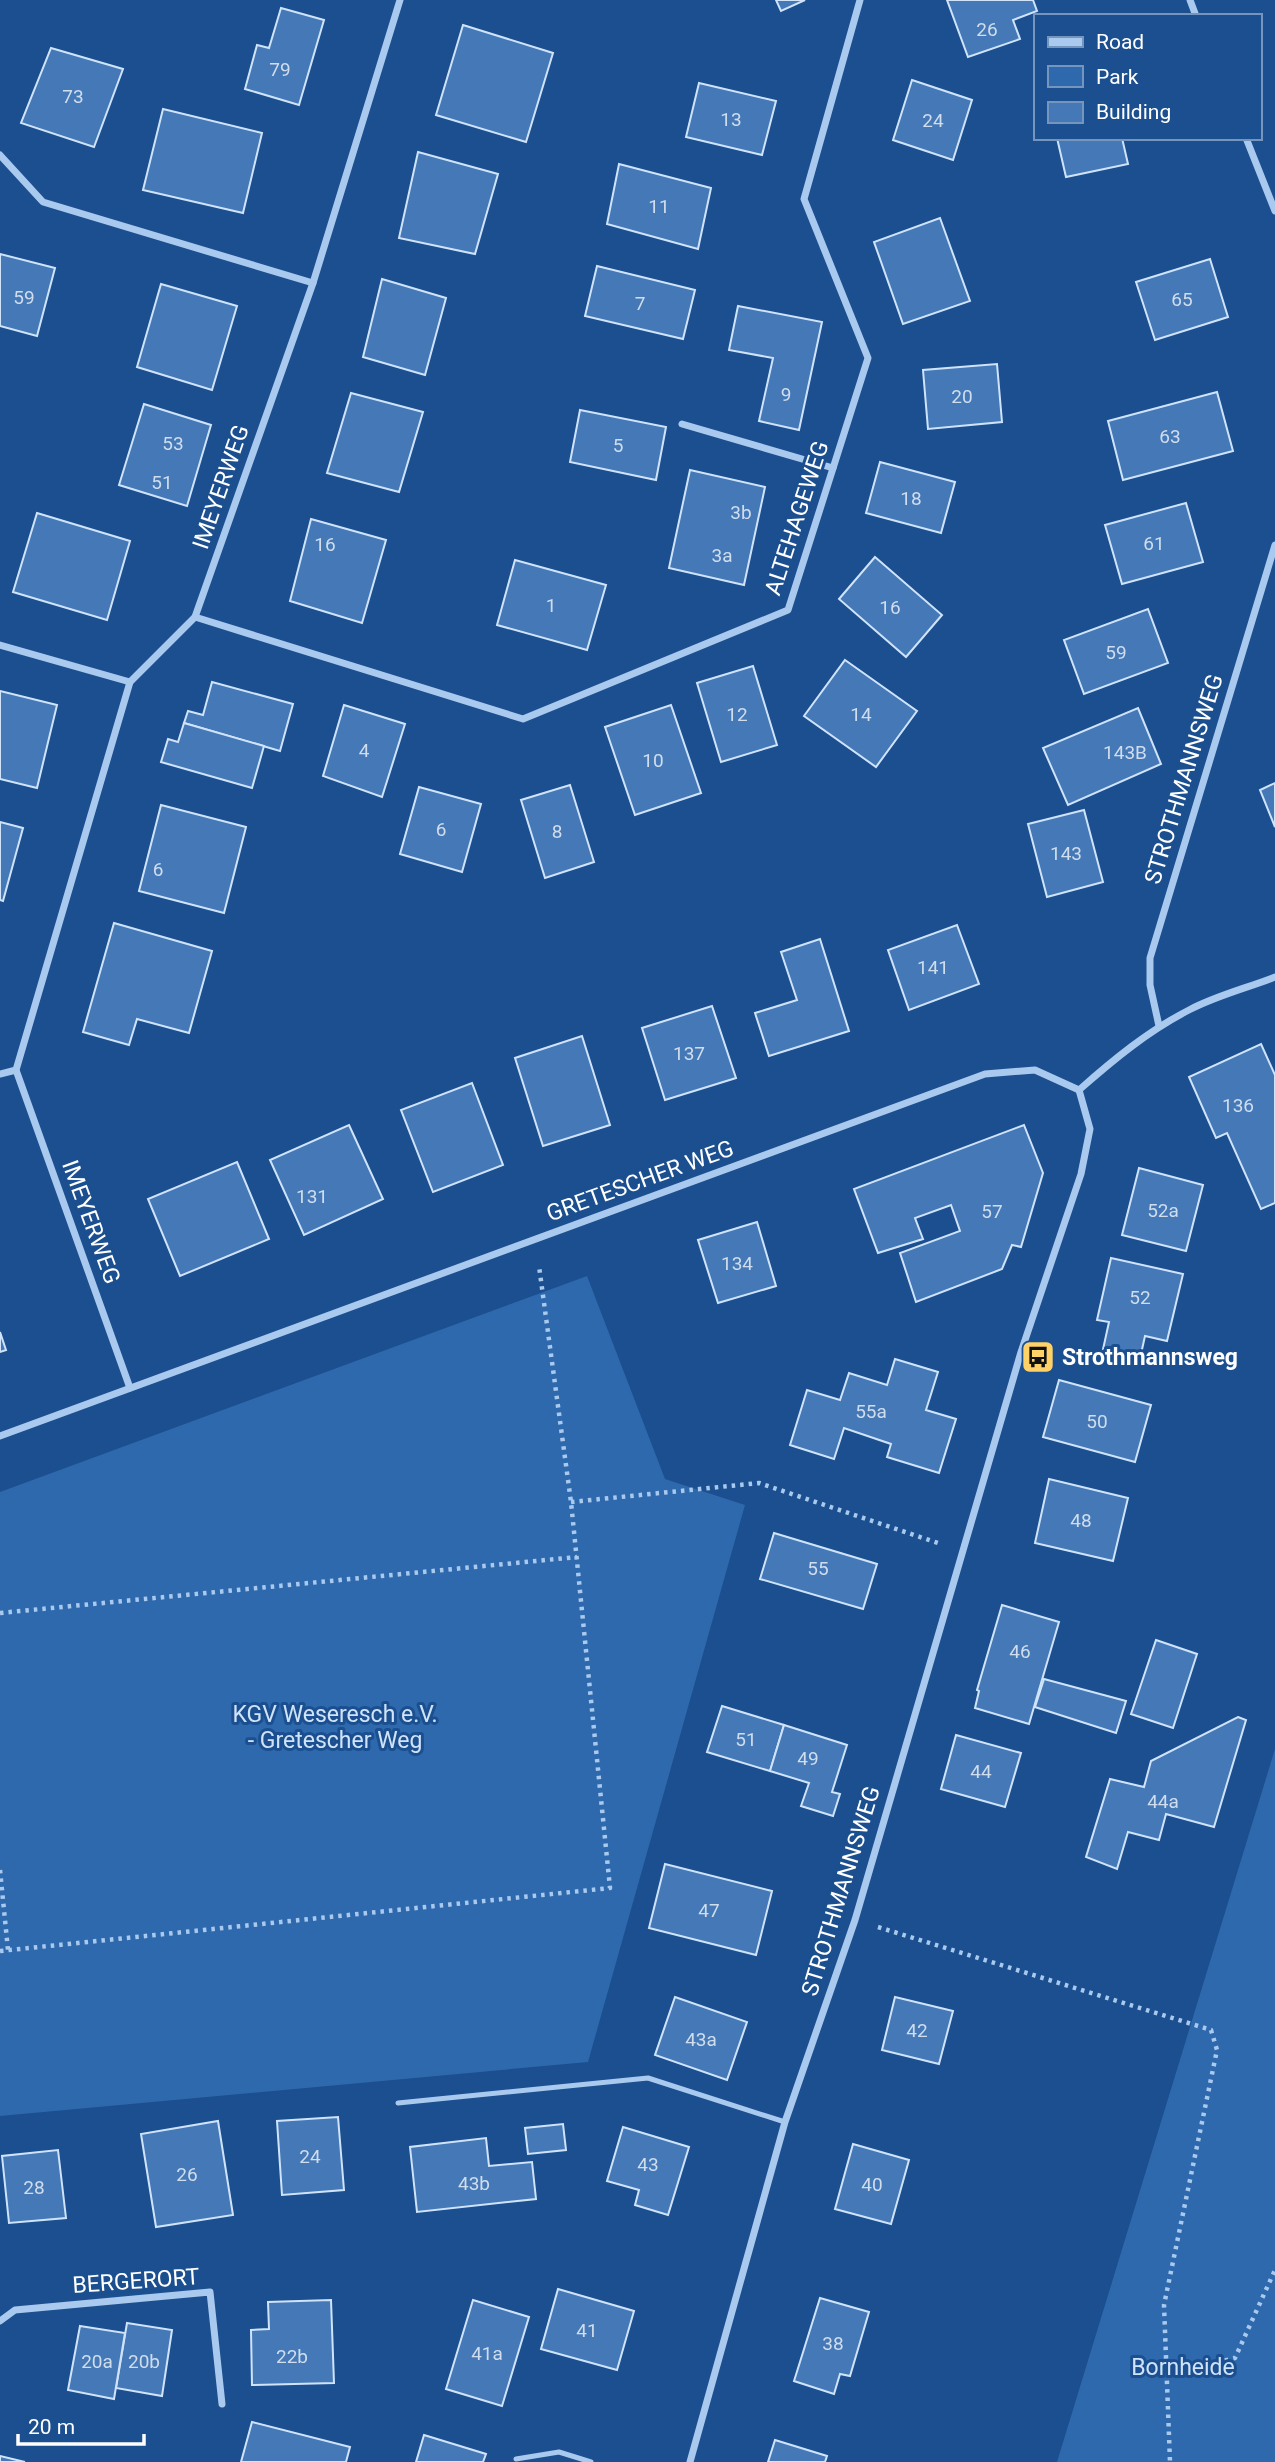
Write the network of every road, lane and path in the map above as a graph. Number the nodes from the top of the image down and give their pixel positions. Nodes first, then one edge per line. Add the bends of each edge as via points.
1 (400, 0) edge
2 (860, 0) edge
3 (1246, 140) edge
4 (0, 155) edge
5 (1275, 211) edge
6 (313, 283) junction
7 (682, 424) dead end
8 (833, 468) junction
9 (1275, 545) edge
10 (195, 617) junction
11 (0, 645) edge
12 (130, 682) junction
13 (1275, 977) edge
14 (1159, 1026) junction
15 (16, 1070) junction
16 (0, 1074) edge
17 (1079, 1090) junction
18 (533, 1241) junction
19 (130, 1388) junction
20 (0, 1436) edge
21 (572, 1502) junction
22 (962, 1551) junction
23 (577, 1556) junction
24 (0, 1613) edge
25 (0, 1870) edge
26 (855, 1920) junction
27 (8, 1950) junction
28 (0, 1951) edge
29 (398, 2103) dead end
30 (785, 2122) junction
31 (1275, 2270) edge
32 (0, 2321) edge
33 (1167, 2374) junction
34 (222, 2404) dead end
35 (516, 2459) dead end
36 (591, 2462) edge
37 (690, 2462) edge
38 (1170, 2462) edge

1 - 6 street, IMEYERWEG
2 - 8 street, ALTEHAGEWEG via 804,199 868,358
3 - 5 street
4 - 6 street via 43,202
6 - 10 street, IMEYERWEG
7 - 8 street
8 - 10 street, ALTEHAGEWEG via 788,611 523,719
9 - 14 street, STROTHMANNSWEG via 1150,958 1150,985
10 - 12 street, IMEYERWEG
11 - 12 street
12 - 15 street, IMEYERWEG
13 - 14 street via 1191,1008
14 - 17 street
15 - 16 street
15 - 19 street, IMEYERWEG
17 - 18 street, GRETESCHER WEG via 1035,1070 985,1074
17 - 22 street, STROTHMANNSWEG via 1090,1129 1081,1174 1021,1352
18 - 19 street, GRETESCHER WEG
18 - 21 path via 544,1286
19 - 20 street, GRETESCHER WEG
21 - 22 path via 759,1483
21 - 23 path
22 - 26 street, STROTHMANNSWEG
23 - 24 path
23 - 27 path via 610,1888
25 - 27 path
26 - 30 street, STROTHMANNSWEG
26 - 33 path via 1211,2030 1217,2050 1164,2305
27 - 28 path
29 - 30 lane via 648,2078
30 - 37 street, STROTHMANNSWEG
31 - 33 path via 1235,2358
32 - 34 street, BERGERORT via 15,2310 211,2292
33 - 38 path
35 - 36 lane via 559,2452

